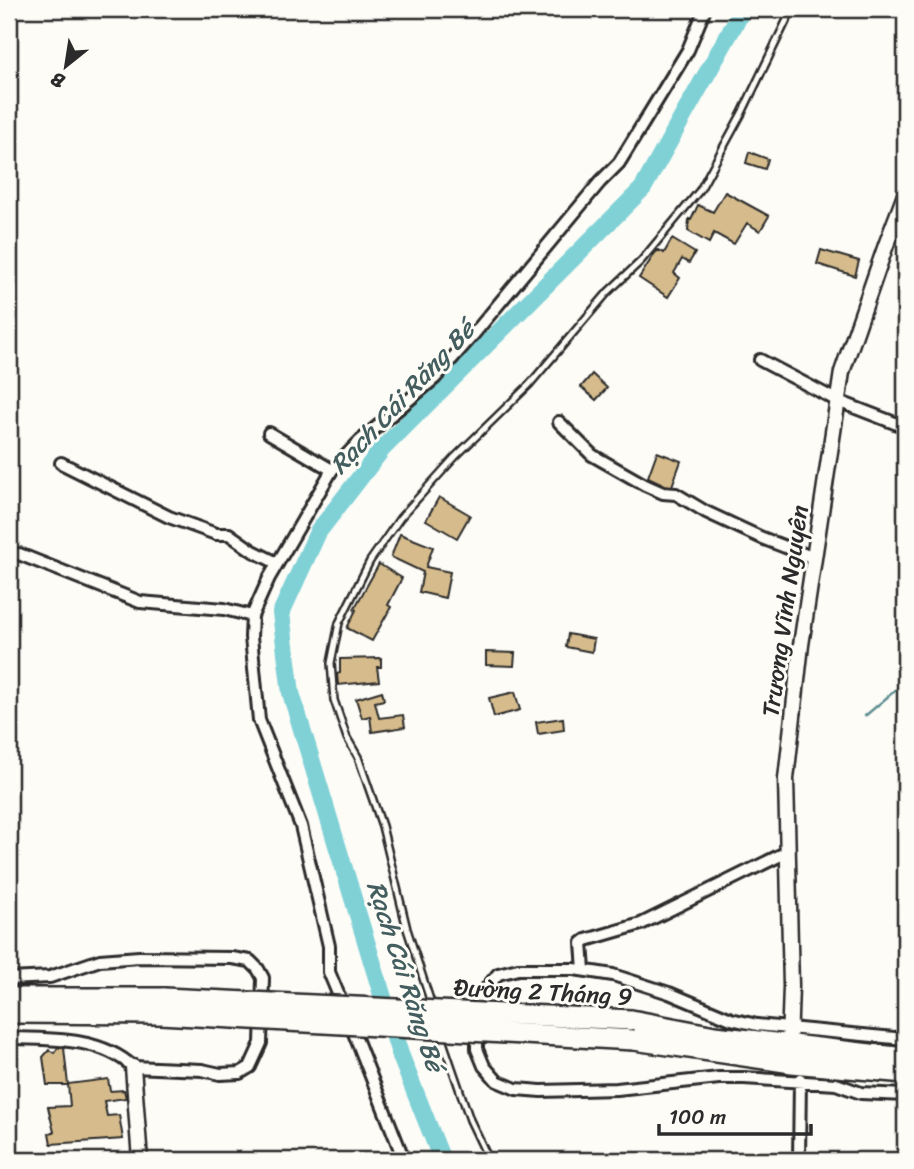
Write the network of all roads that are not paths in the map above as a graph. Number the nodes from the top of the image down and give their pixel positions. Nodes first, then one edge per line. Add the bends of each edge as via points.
1 (705, 9) edge
2 (792, 9) edge
3 (905, 195) edge
4 (761, 360) dead end
5 (838, 401) junction
6 (559, 422) dead end
7 (905, 427) edge
8 (269, 433) dead end
9 (61, 463) dead end
10 (332, 470) junction
11 (19, 554) dead end
12 (814, 558) junction
13 (278, 564) junction
14 (252, 616) junction
15 (787, 852) junction
16 (584, 970) junction
17 (9, 979) edge
18 (9, 998) edge
19 (162, 1006) junction
20 (9, 1013) edge
21 (757, 1025) junction
22 (633, 1030) junction
23 (789, 1036) junction
24 (9, 1038) edge
25 (738, 1039) junction
26 (905, 1039) edge
27 (905, 1058) edge
28 (133, 1067) junction
29 (869, 1071) junction
30 (800, 1073) junction
31 (905, 1073) edge
32 (836, 1084) junction
33 (905, 1095) edge
34 (140, 1160) edge
35 (404, 1160) edge
36 (489, 1160) edge
37 (799, 1160) edge

1 - 10 street via 688,50 619,163 435,378 359,441
2 - 36 lane via 701,190 528,385 400,518 370,561 339,623 331,663 334,700 382,826 407,929 444,1044
3 - 5 street, Trương Vĩnh Nguyên via 842,372
4 - 5 street
5 - 7 street
5 - 12 street, Trương Vĩnh Nguyên
6 - 12 street via 592,455 645,485
8 - 10 street
9 - 13 street via 169,517 216,534 229,534
10 - 13 street
11 - 14 street via 140,602 225,609
12 - 15 street, Trương Vĩnh Nguyên via 786,779
13 - 14 street
14 - 35 street via 259,720 301,826 329,946 329,972
15 - 16 street via 641,924 586,940 581,947
15 - 23 street, Trương Vĩnh Nguyên
16 - 21 street via 613,975
16 - 30 street via 518,969 498,974 488,984 480,996 477,1048 497,1081 516,1089 541,1091
17 - 28 street via 50,977 116,958 232,958 250,961 258,969 263,978 261,1043 250,1066 240,1073 220,1074
18 - 19 highway, Đường 2 Tháng 9
19 - 20 highway, Đường 2 Tháng 9
19 - 22 highway, Đường 2 Tháng 9, bridge
21 - 23 street
21 - 25 street
22 - 25 highway, Đường 2 Tháng 9
22 - 30 highway, Đường 2 Tháng 9
23 - 25 highway, Đường 2 Tháng 9
23 - 26 street
23 - 27 highway, Đường 2 Tháng 9
24 - 28 street via 94,1045 118,1053
28 - 34 street
29 - 30 highway, Đường 2 Tháng 9
29 - 31 highway, Đường 2 Tháng 9
29 - 32 street
30 - 32 street
30 - 37 street
32 - 33 street via 861,1093

